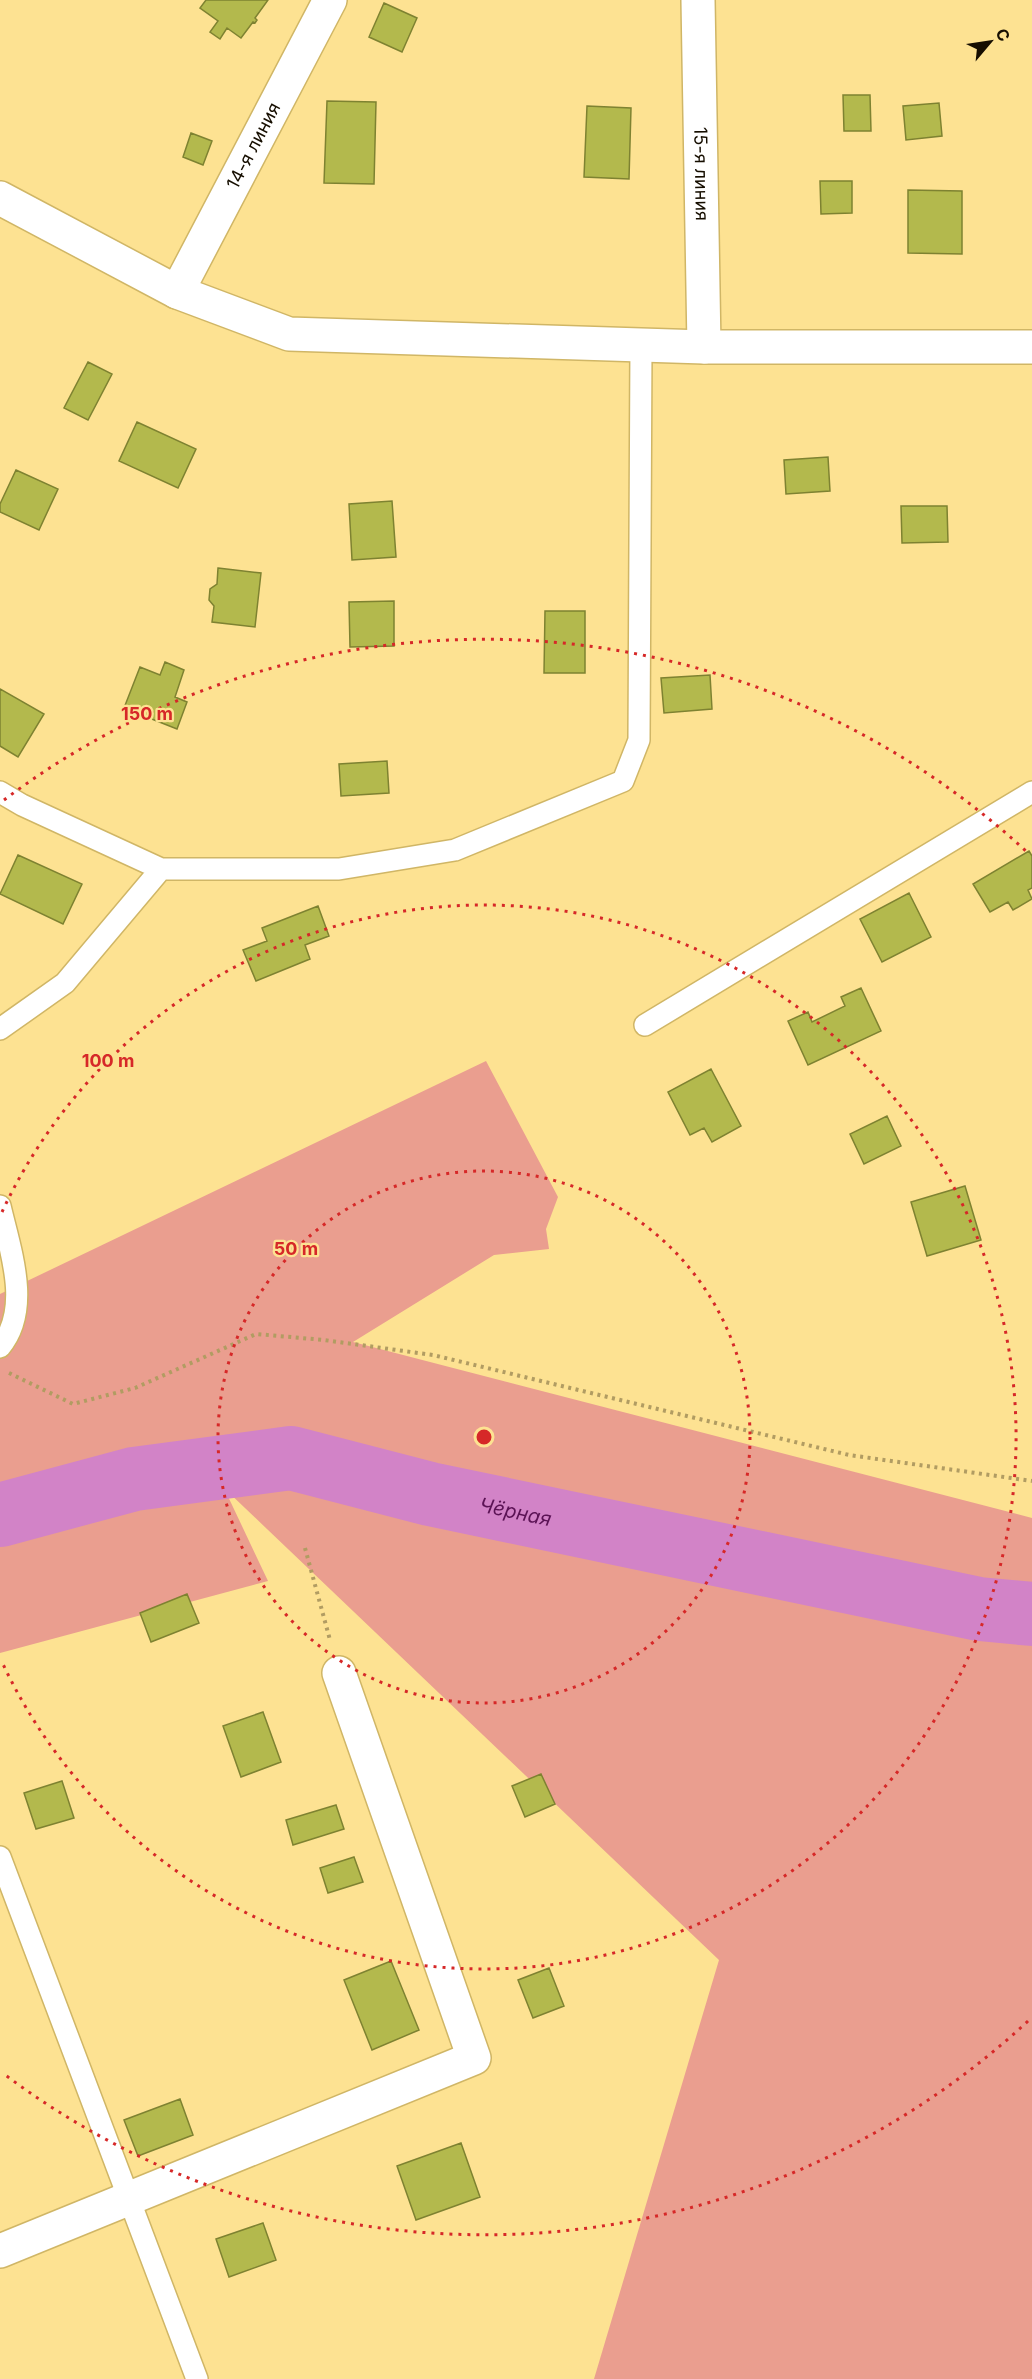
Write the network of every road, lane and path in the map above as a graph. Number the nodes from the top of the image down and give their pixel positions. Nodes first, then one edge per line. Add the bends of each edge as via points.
1 (330, 0) edge
2 (698, 0) edge
3 (0, 198) edge
4 (177, 292) junction
5 (642, 345) junction
6 (704, 347) junction
7 (1032, 347) edge
8 (0, 792) edge
9 (1032, 792) edge
10 (161, 869) junction
11 (645, 1025) dead end
12 (0, 1029) edge
13 (0, 1206) edge
14 (0, 1347) edge
15 (0, 1369) edge
16 (1032, 1481) edge
17 (305, 1548) dead end
18 (339, 1673) joint
19 (0, 1857) edge
20 (130, 2198) junction
21 (0, 2251) edge
22 (197, 2379) edge

1 - 4 street, 14-я линия
2 - 6 street, 15-я линия
3 - 4 street
4 - 5 street via 289,334
5 - 6 street
5 - 10 lane via 639,740 623,781 455,850 339,869
6 - 7 street
8 - 10 lane
9 - 11 lane
10 - 12 lane via 65,983
13 - 14 lane via 13,1262 17,1305 10,1335
15 - 16 path via 73,1404 135,1388 256,1334 324,1340 433,1355 849,1455
17 - 18 path
18 - 20 street via 474,2058
19 - 20 lane
20 - 21 street
20 - 22 lane

